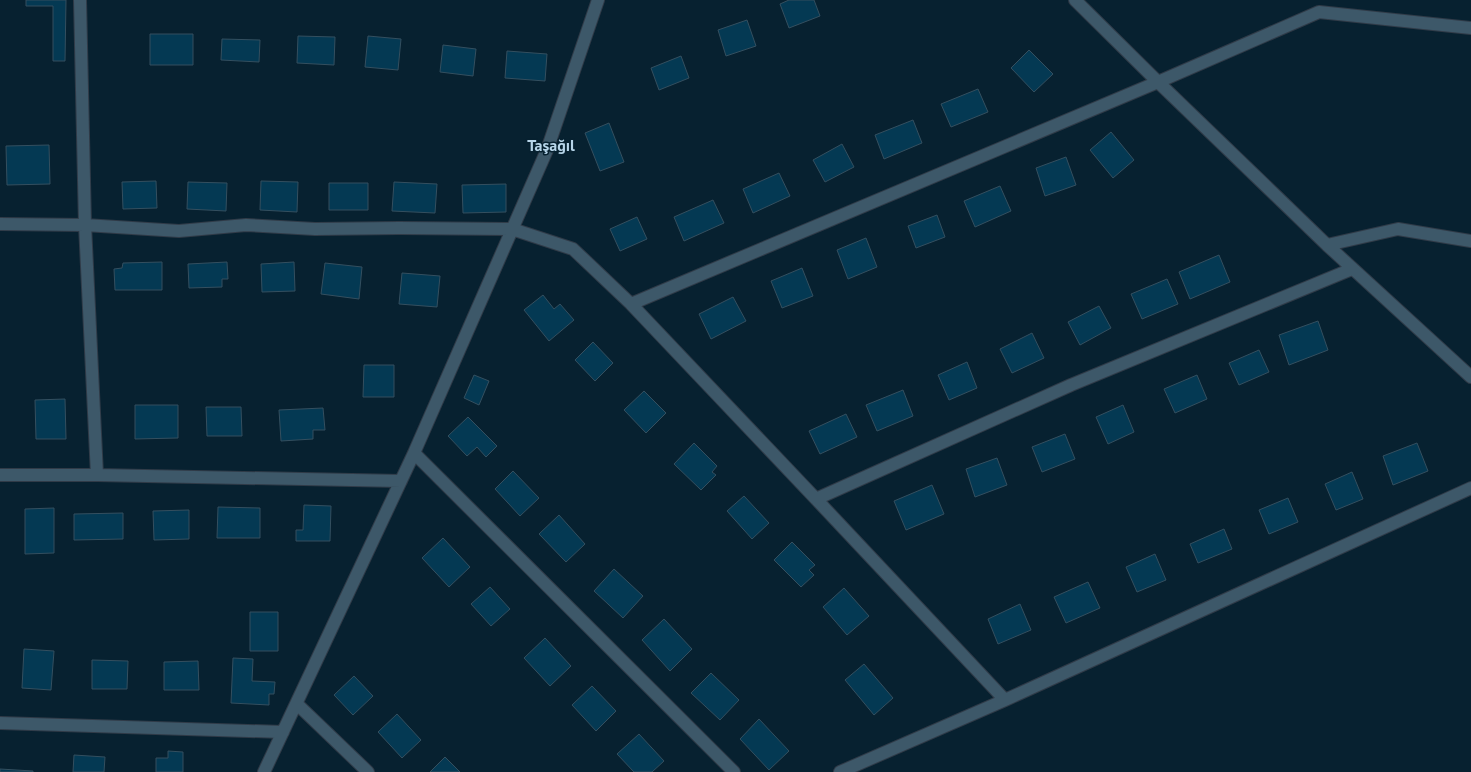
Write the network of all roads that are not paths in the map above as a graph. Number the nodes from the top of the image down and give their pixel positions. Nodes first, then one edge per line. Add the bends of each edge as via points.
1 (80, 0) edge
2 (598, 0) edge
3 (1075, 0) edge
4 (1471, 28) edge
5 (1158, 82) junction
6 (0, 224) edge
7 (85, 225) junction
8 (512, 229) junction
9 (1471, 241) edge
10 (1327, 245) junction
11 (1352, 269) junction
12 (630, 304) junction
13 (1471, 377) edge
14 (414, 453) junction
15 (0, 475) edge
16 (97, 475) junction
17 (401, 481) junction
18 (1471, 488) edge
19 (816, 499) junction
20 (1005, 700) junction
21 (297, 704) junction
22 (0, 724) edge
23 (283, 732) junction
24 (264, 772) edge
25 (368, 772) edge
26 (734, 772) edge
27 (840, 772) edge

1 - 7 street
2 - 8 street via 547,150
3 - 5 street
4 - 5 street via 1319,12
5 - 10 street
5 - 12 street
6 - 7 street
7 - 8 street via 179,231 246,225 316,229
7 - 16 street
8 - 12 street via 573,249
8 - 14 street
9 - 10 street via 1398,229
10 - 11 street
11 - 13 street
11 - 19 street via 1071,385
12 - 19 street
14 - 17 street
14 - 26 street
15 - 16 street
16 - 17 street
17 - 21 street
18 - 20 street
19 - 20 street
20 - 27 street
21 - 23 street
21 - 25 street
22 - 23 street
23 - 24 street

